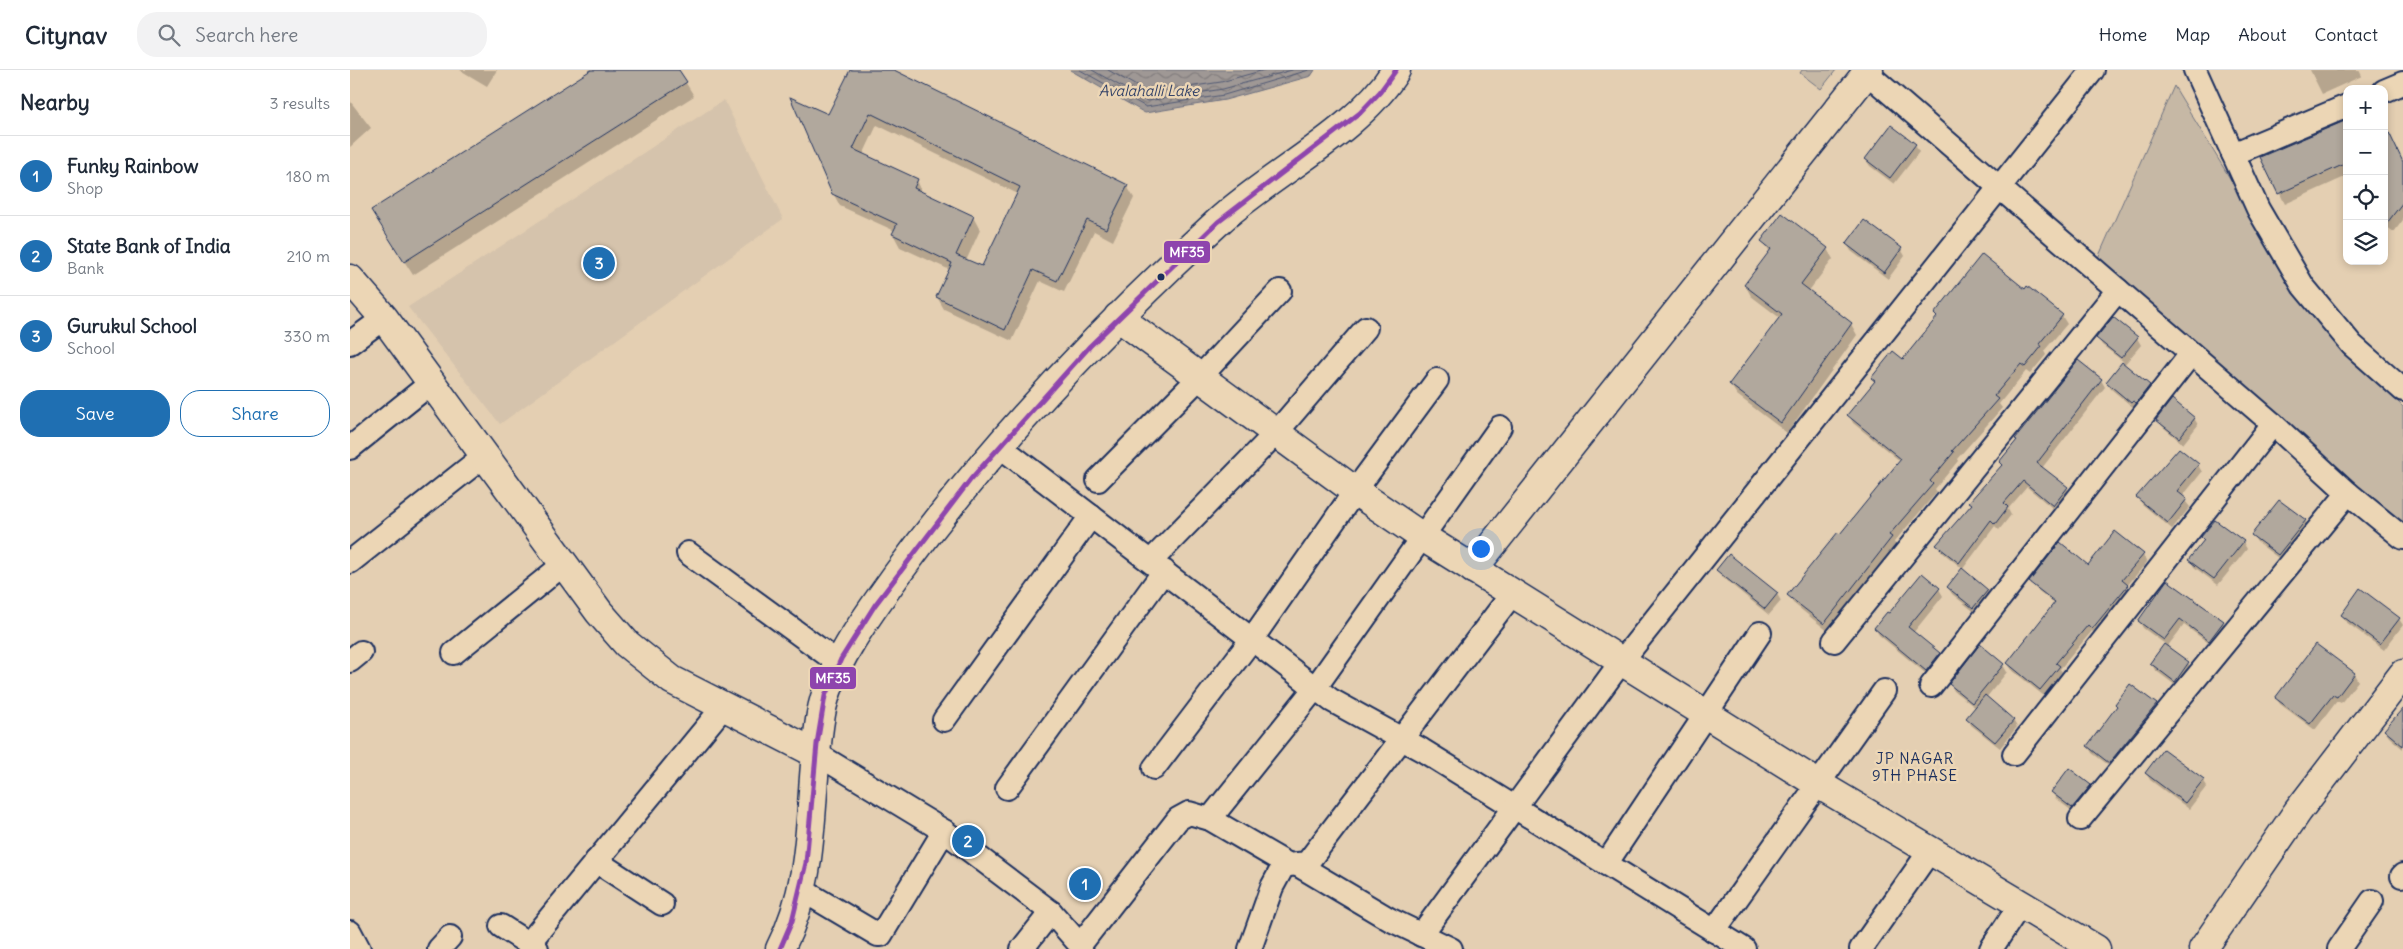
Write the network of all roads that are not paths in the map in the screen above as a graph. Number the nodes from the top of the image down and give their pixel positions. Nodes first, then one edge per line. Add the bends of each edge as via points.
1 (1396, 70) edge
2 (2093, 70) edge
3 (2195, 70) edge
4 (1868, 71) edge
5 (2403, 83) edge
6 (2388, 89) edge
7 (2343, 108) edge
8 (2233, 154) junction
9 (1998, 186) junction
10 (350, 279) edge
11 (2118, 290) junction
12 (1280, 291) dead end
13 (1118, 316) junction
14 (384, 318) junction
15 (1366, 328) dead end
16 (350, 343) edge
17 (2191, 354) junction
18 (1200, 377) junction
19 (1437, 380) dead end
20 (431, 383) junction
21 (2403, 390) edge
22 (2273, 424) junction
23 (1500, 427) dead end
24 (1276, 433) junction
25 (998, 446) junction
26 (350, 448) edge
27 (484, 456) junction
28 (1098, 480) dead end
29 (1355, 491) junction
30 (2348, 493) junction
31 (1091, 516) junction
32 (1421, 536) junction
33 (2403, 538) edge
34 (688, 553) dead end
35 (350, 562) edge
36 (564, 564) junction
37 (1157, 566) junction
38 (1473, 569) junction
39 (1512, 594) junction
40 (1760, 633) dead end
41 (1252, 639) junction
42 (1834, 641) dead end
43 (454, 653) dead end
44 (1620, 662) junction
45 (840, 664) junction
46 (2403, 674) edge
47 (1931, 686) dead end
48 (1316, 688) junction
49 (1884, 691) dead end
50 (724, 706) junction
51 (1707, 715) junction
52 (944, 720) dead end
53 (1400, 740) junction
54 (816, 754) junction
55 (2014, 754) dead end
56 (1154, 768) dead end
57 (1818, 784) junction
58 (1007, 788) dead end
59 (1513, 807) junction
60 (1210, 819) junction
61 (2080, 819) dead end
62 (944, 831) junction
63 (1929, 852) junction
64 (596, 861) junction
65 (1292, 864) junction
66 (1606, 864) junction
67 (802, 890) junction
68 (2372, 901) dead end
69 (662, 904) dead end
70 (2020, 904) junction
71 (1051, 912) junction
72 (501, 926) dead end
73 (1714, 931) junction
74 (350, 932) edge
75 (1421, 935) junction
76 (886, 942) edge
77 (533, 946) edge
78 (1081, 947) edge
79 (359, 949) edge
80 (780, 949) edge
81 (1022, 949) edge
82 (1250, 949) edge
83 (1451, 949) edge
84 (1744, 949) edge
85 (1861, 949) edge
86 (1991, 949) edge
87 (2096, 949) edge
88 (2203, 949) edge
89 (2338, 949) edge

1 - 13 street via 1356,116 1218,221
2 - 9 street
3 - 8 street
4 - 9 street
4 - 38 street
5 - 6 street
7 - 8 street
8 - 21 street via 2258,209 2303,286 2352,345
9 - 11 street
9 - 44 street
10 - 14 street
11 - 17 street
11 - 42 street
12 - 18 street
13 - 18 street
13 - 25 street
14 - 16 street
14 - 20 street
15 - 24 street
17 - 22 street
17 - 47 street
18 - 24 street
18 - 28 street
19 - 29 street
20 - 26 street
20 - 27 street
22 - 30 street
22 - 55 street
23 - 32 street
24 - 29 street
24 - 37 street
25 - 31 street
25 - 45 street via 898,573
27 - 35 street
27 - 36 street
29 - 32 street
29 - 41 street
30 - 33 street
30 - 61 street
31 - 37 street
31 - 52 street
32 - 38 street
32 - 48 street
34 - 45 street
36 - 43 street
36 - 50 street via 627,644 672,680
37 - 41 street
37 - 58 street
38 - 39 street
39 - 44 street
39 - 53 street
40 - 51 street
41 - 48 street
41 - 56 street
44 - 51 street
44 - 59 street
45 - 54 street via 833,674 821,712
46 - 88 street via 2298,811
48 - 53 street
48 - 60 street
49 - 57 street
50 - 54 street
50 - 64 street
51 - 57 street
51 - 66 street
53 - 59 street via 1422,750
53 - 65 street via 1307,863
54 - 62 street
54 - 67 street via 812,835
57 - 63 street
57 - 73 street
59 - 66 street
59 - 75 street
60 - 65 street
60 - 78 street via 1189,813 1178,819
62 - 71 street
62 - 76 street via 883,934
63 - 70 street
63 - 85 street
64 - 69 street
64 - 77 street
65 - 75 street
65 - 82 street via 1270,893
66 - 73 street
67 - 76 street
67 - 80 street
68 - 89 street
70 - 86 street
70 - 87 street
71 - 78 street
71 - 81 street
72 - 77 street
73 - 84 street
74 - 79 street
75 - 83 street

